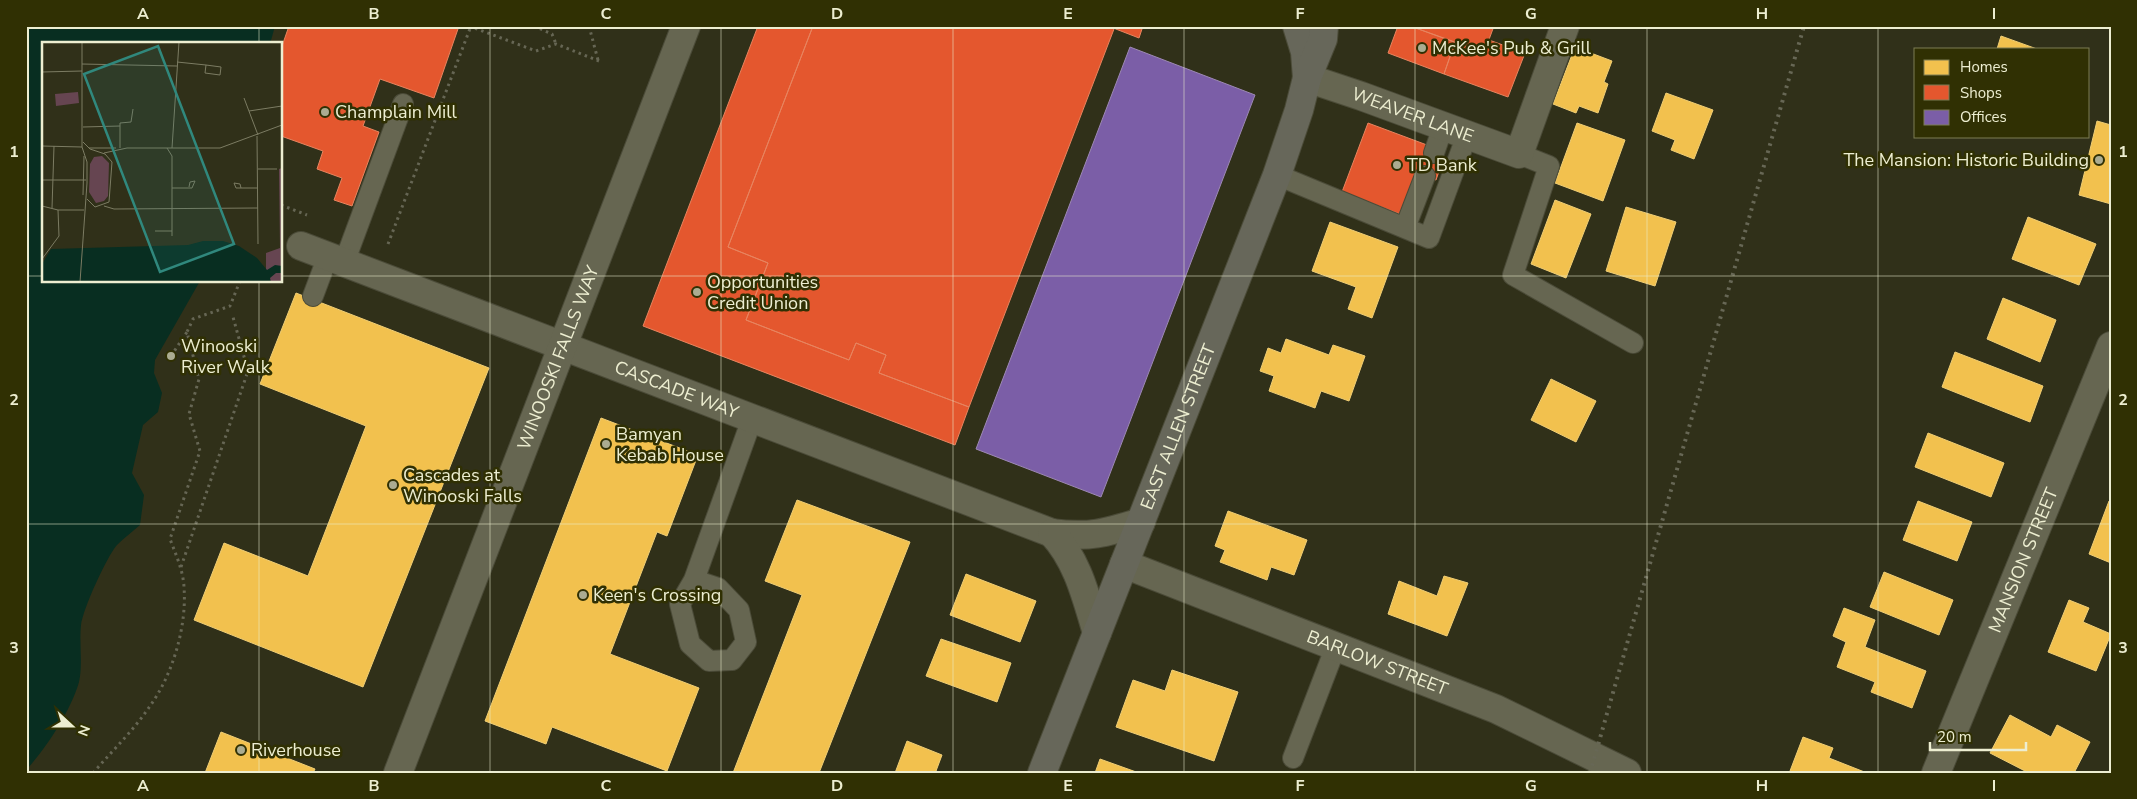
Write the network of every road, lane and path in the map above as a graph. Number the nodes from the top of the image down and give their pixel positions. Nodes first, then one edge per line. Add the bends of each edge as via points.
1 (470, 26) edge
2 (534, 26) edge
3 (589, 26) edge
4 (686, 26) edge
5 (1297, 26) edge
6 (1565, 26) edge
7 (1326, 31) edge
8 (556, 44) junction
9 (1307, 78) junction
10 (403, 104) dead end
11 (1455, 131) junction
12 (1434, 153) dead end
13 (1519, 154) junction
14 (1277, 175) junction
15 (1425, 176) dead end
16 (1405, 228) junction
17 (388, 244) dead end
18 (301, 246) dead end
19 (336, 259) junction
20 (240, 282) edge
21 (313, 296) dead end
22 (233, 317) dead end
23 (187, 332) junction
24 (1633, 343) dead end
25 (2111, 346) edge
26 (563, 347) junction
27 (171, 356) dead end
28 (752, 419) junction
29 (1141, 522) junction
30 (1052, 533) junction
31 (1124, 564) junction
32 (181, 567) junction
33 (694, 580) dead end
34 (1097, 633) junction
35 (1336, 646) junction
36 (1293, 758) dead end
37 (93, 773) edge
38 (398, 773) edge
39 (1042, 773) edge
40 (1627, 773) edge
41 (1936, 773) edge

1 - 8 path, bridge via 536,51
1 - 17 path
2 - 8 path via 552,34
3 - 8 path via 599,61
4 - 26 street, WINOOSKI FALLS WAY
5 - 9 main road, EAST ALLEN STREET via 1305,52
6 - 13 street
7 - 9 main road, EAST ALLEN STREET
9 - 11 street, WEAVER LANE
9 - 14 main road, EAST ALLEN STREET
10 - 19 lane
11 - 12 lane
11 - 13 street, WEAVER LANE
11 - 16 lane via 1429,238
13 - 24 lane via 1549,166 1512,276
14 - 16 lane
14 - 29 main road, EAST ALLEN STREET
15 - 16 lane
18 - 19 street, CASCADE WAY
19 - 21 lane
19 - 26 street, CASCADE WAY
20 - 23 path via 230,306 193,319
22 - 32 path via 248,371
23 - 27 path
23 - 32 path via 200,379 188,414 200,450 170,540
25 - 41 street, MANSION STREET
26 - 28 street, CASCADE WAY
26 - 38 street, WINOOSKI FALLS WAY
28 - 30 street, CASCADE WAY
28 - 33 lane
29 - 30 street, CASCADE WAY via 1099,535
29 - 31 main road, EAST ALLEN STREET
30 - 34 street via 1070,556 1079,575
31 - 34 main road, EAST ALLEN STREET
31 - 35 street, BARLOW STREET
32 - 37 path via 184,586 182,621 178,643 161,689 150,707
34 - 39 main road, EAST ALLEN STREET
35 - 36 lane
35 - 40 street, BARLOW STREET via 1496,709

